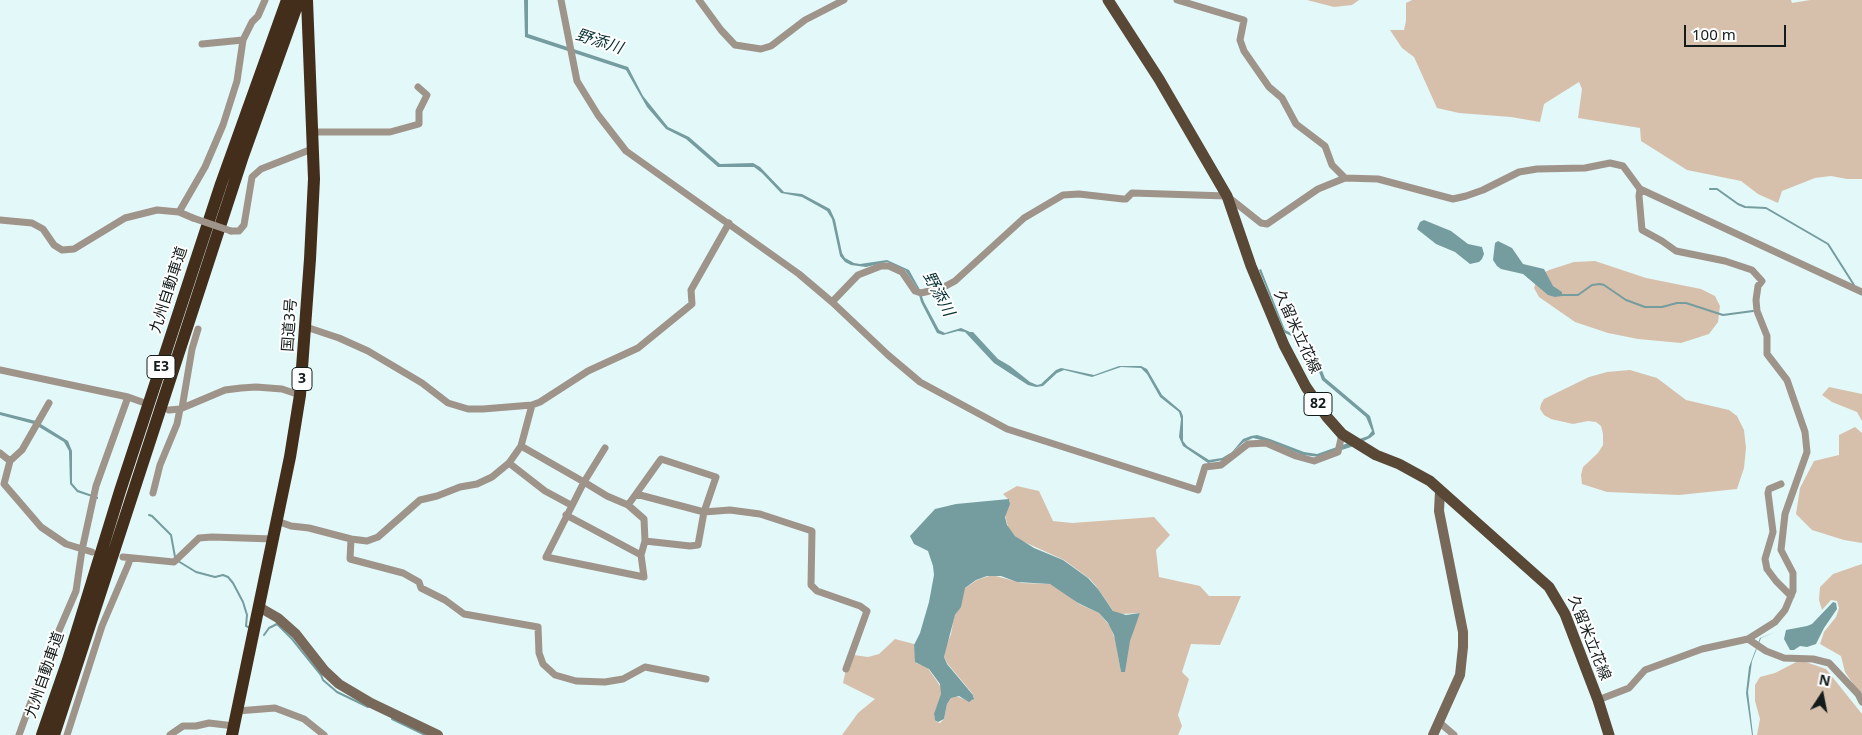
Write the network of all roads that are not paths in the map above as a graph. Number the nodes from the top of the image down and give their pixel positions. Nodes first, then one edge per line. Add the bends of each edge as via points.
1 (264, 0) edge
2 (287, 0) edge
3 (299, 0) edge
4 (307, 0) edge
5 (561, 0) edge
6 (699, 0) edge
7 (844, 0) edge
8 (1108, 0) edge
9 (1176, 0) edge
10 (243, 40) junction
11 (202, 44) dead end
12 (418, 86) dead end
13 (312, 132) junction
14 (312, 149) junction
15 (1345, 178) junction
16 (1640, 189) junction
17 (1227, 196) junction
18 (179, 212) junction
19 (0, 220) edge
20 (729, 223) junction
21 (1862, 292) edge
22 (832, 302) junction
23 (306, 327) junction
24 (198, 329) dead end
25 (0, 370) edge
26 (300, 395) junction
27 (128, 397) junction
28 (142, 402) dead end
29 (49, 403) dead end
30 (532, 405) junction
31 (181, 408) junction
32 (169, 410) dead end
33 (1342, 434) junction
34 (521, 446) junction
35 (605, 448) dead end
36 (0, 453) edge
37 (10, 461) junction
38 (509, 463) junction
39 (584, 482) junction
40 (1781, 484) dead end
41 (1440, 490) junction
42 (153, 493) dead end
43 (636, 494) junction
44 (571, 505) junction
45 (628, 505) junction
46 (704, 512) junction
47 (566, 515) junction
48 (277, 521) junction
49 (273, 539) junction
50 (352, 539) junction
51 (644, 541) junction
52 (82, 550) junction
53 (92, 552) dead end
54 (641, 555) junction
55 (1791, 596) junction
56 (259, 607) junction
57 (1748, 639) junction
58 (846, 669) dead end
59 (706, 679) dead end
60 (1598, 700) junction
61 (1862, 702) edge
62 (237, 711) junction
63 (1439, 722) junction
64 (233, 730) edge
65 (19, 735) edge
66 (42, 735) edge
67 (54, 735) edge
68 (67, 735) edge
69 (170, 735) edge
70 (324, 735) edge
71 (438, 735) edge
72 (1433, 735) edge
73 (1454, 735) edge
74 (1609, 735) edge

1 - 10 street
2 - 66 highway, 九州自動車道 / E3 via 221,184
3 - 67 highway, 九州自動車道 / E3 via 240,164
4 - 13 highway, 国道3号 / 3
5 - 20 street via 577,81 609,129 626,151
6 - 7 street via 735,46 760,49 771,46 805,20
8 - 17 main road, 久留米立花線 / 82 via 1159,79
9 - 15 street via 1244,20 1240,40 1244,51 1269,87 1282,98 1296,124 1325,146 1332,165
10 - 11 street
10 - 18 street via 237,81 223,125 205,167
12 - 13 street via 427,95 419,111 420,124 390,132
13 - 14 highway, 国道3号 / 3
14 - 18 street, bridge via 261,169 252,177 244,225 239,231
14 - 23 highway, 国道3号 / 3 via 314,179
15 - 16 street via 1378,179 1453,199 1483,190 1519,172 1585,168 1610,163 1623,166
15 - 17 street via 1318,189 1267,224 1261,223
16 - 21 street
16 - 55 street via 1642,230 1676,251 1725,260 1752,270 1762,281 1756,300 1767,336 1767,354 1787,380 1805,432 1808,452 1785,514 1781,550 1793,573
17 - 22 street via 1132,193 1123,199 1063,195 1024,218 956,281 942,288 921,293 902,272 881,266 858,275
17 - 33 main road, 久留米立花線 / 82 via 1251,266 1284,344 1306,386
18 - 19 street via 157,210 125,218 74,249 62,250 32,223
20 - 22 street
20 - 30 street via 691,290 692,304 638,348 588,371
22 - 33 street via 920,382 1007,429 1198,490 1205,467 1221,465 1248,444 1266,443 1314,461 1338,452
23 - 26 highway, 国道3号 / 3
23 - 30 street via 368,351 422,383 448,403 483,410
24 - 31 street
25 - 27 street
26 - 31 street via 256,386 225,390
26 - 48 highway, 国道3号 / 3
27 - 28 street
27 - 52 street via 96,486
29 - 37 street via 22,450
30 - 34 street
31 - 32 street
31 - 42 street
33 - 41 main road, 久留米立花線 / 82 via 1376,455 1417,473
34 - 38 street
34 - 39 street
35 - 39 street
36 - 37 street
37 - 52 street via 4,484 41,527 66,544
38 - 44 street via 545,491
38 - 50 street via 477,484 420,500 378,537 367,541
39 - 44 street
39 - 45 street
40 - 55 street via 1770,488 1768,494 1773,532 1765,559 1767,569
41 - 60 main road, 久留米立花線 / 82 via 1550,587 1565,614
41 - 63 street via 1439,511 1464,647 1460,675
43 - 45 street
43 - 46 street
43 - 46 street via 661,458 716,477
44 - 47 street
45 - 51 street via 644,519
46 - 51 street via 698,545
46 - 58 street via 730,510 760,514 812,531 811,585 817,591 860,606 867,612
47 - 54 street
47 - 54 street via 546,557 644,578
48 - 49 highway, 国道3号 / 3
48 - 50 street
49 - 56 highway, 国道3号 / 3
49 - 68 street via 199,538 176,559 126,558
50 - 59 street via 350,559 403,573 464,614 538,627 539,653 543,664 555,675 576,681 605,682 623,679 645,667
51 - 54 street
52 - 53 street
52 - 65 street via 76,591
55 - 57 street via 1775,622
56 - 62 highway, 国道3号 / 3
56 - 71 street via 296,634 339,684 371,704
57 - 60 street via 1702,649 1645,670 1630,688
57 - 61 street via 1784,658 1829,663
60 - 74 main road, 久留米立花線 / 82
62 - 64 highway, 国道3号 / 3
62 - 70 street via 276,708 304,719
63 - 72 street
63 - 73 street
64 - 69 street via 209,723 182,726

